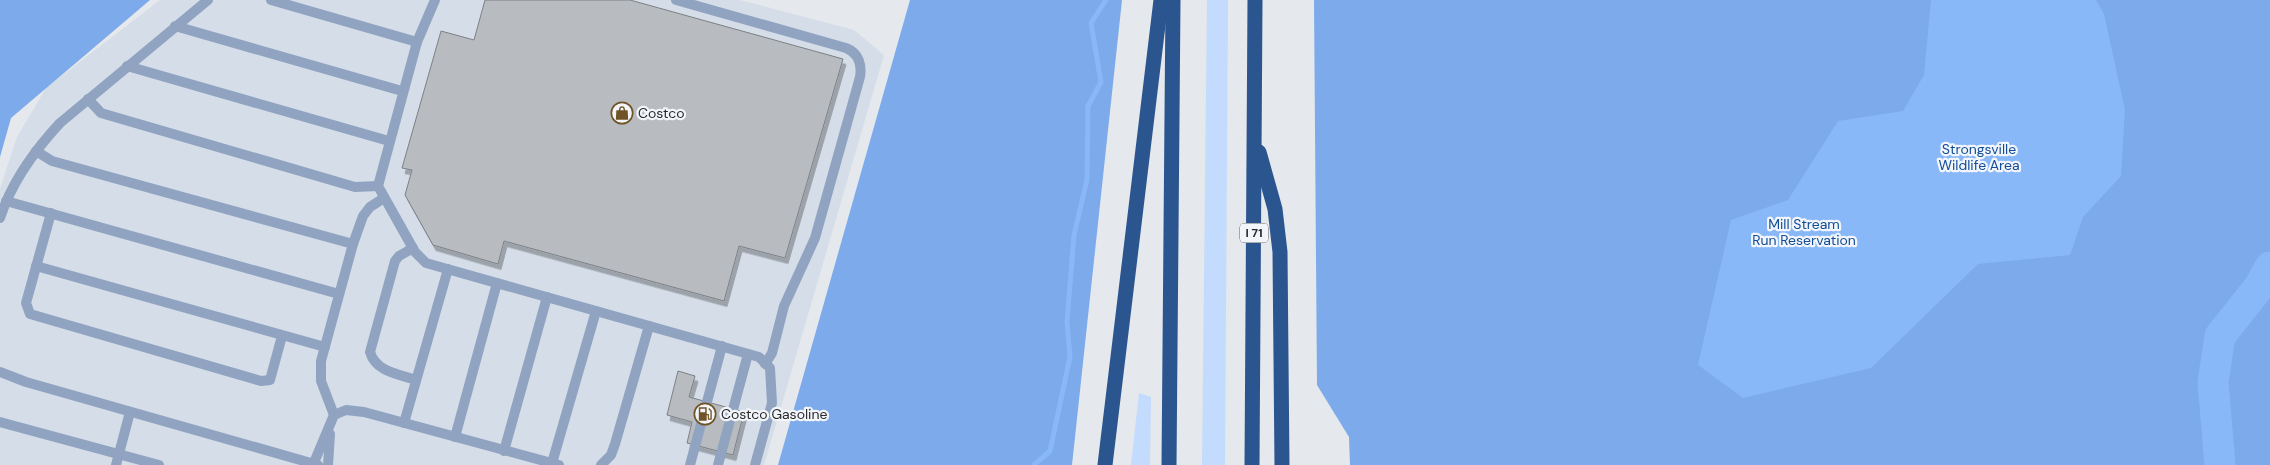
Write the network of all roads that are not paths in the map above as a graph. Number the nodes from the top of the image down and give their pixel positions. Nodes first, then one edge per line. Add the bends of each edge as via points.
1 (208, 0) edge
2 (271, 0) edge
3 (436, 0) edge
4 (676, 0) edge
5 (1161, 0) edge
6 (1173, 0) edge
7 (1255, 0) edge
8 (174, 26) junction
9 (417, 42) junction
10 (127, 66) junction
11 (402, 91) junction
12 (88, 99) junction
13 (1254, 136) junction
14 (389, 140) junction
15 (36, 151) junction
16 (378, 186) junction
17 (384, 198) junction
18 (6, 201) junction
19 (51, 213) junction
20 (0, 218) edge
21 (353, 244) junction
22 (413, 248) junction
23 (36, 266) junction
24 (448, 269) junction
25 (497, 284) junction
26 (339, 294) junction
27 (547, 297) junction
28 (596, 311) junction
29 (649, 326) junction
30 (282, 336) junction
31 (722, 346) junction
32 (324, 347) junction
33 (748, 354) junction
34 (765, 364) junction
35 (0, 372) edge
36 (416, 380) junction
37 (130, 412) junction
38 (334, 415) junction
39 (0, 422) edge
40 (404, 423) junction
41 (330, 429) junction
42 (454, 437) junction
43 (504, 451) junction
44 (119, 453) junction
45 (556, 464) edge
46 (116, 465) edge
47 (159, 465) edge
48 (315, 465) edge
49 (328, 465) edge
50 (601, 465) edge
51 (690, 465) edge
52 (718, 465) edge
53 (756, 465) edge
54 (1105, 465) edge
55 (1169, 465) edge
56 (1252, 465) edge
57 (1282, 465) edge

1 - 8 lane
2 - 9 lane
3 - 9 lane
4 - 34 lane via 846,48 860,62 860,77 815,238 784,306 772,353
5 - 54 highway
6 - 55 highway
7 - 13 highway, I 71
8 - 10 lane
8 - 11 lane
9 - 11 lane
10 - 12 lane
10 - 14 lane
11 - 14 lane
12 - 15 lane via 60,123
12 - 16 lane via 101,113 355,187
13 - 56 highway, I 71
13 - 57 highway via 1275,209 1280,252
14 - 16 lane
15 - 18 lane
15 - 21 lane via 52,161
16 - 17 lane
17 - 21 lane via 363,216
17 - 22 lane
18 - 19 lane
18 - 20 lane
19 - 23 lane
19 - 26 lane
21 - 26 lane
22 - 24 lane via 426,262
22 - 36 lane via 395,261 370,352 373,362 381,369
23 - 30 lane
23 - 30 lane via 26,303 30,314 261,382 270,380
24 - 25 lane
24 - 36 lane
25 - 27 lane
25 - 42 lane
26 - 32 lane
27 - 28 lane
27 - 43 lane
28 - 29 lane
28 - 45 lane
29 - 31 lane
29 - 50 lane via 613,449
30 - 32 lane
31 - 33 lane
31 - 51 lane
32 - 38 lane via 321,381
33 - 34 lane via 759,357
33 - 52 lane
34 - 53 lane via 770,368 772,403
35 - 37 lane
36 - 40 lane
37 - 44 lane
37 - 48 lane
38 - 40 lane via 346,410 364,412
38 - 41 lane
39 - 44 lane
40 - 42 lane
41 - 48 lane
41 - 49 lane
42 - 43 lane
43 - 45 lane
44 - 46 lane
44 - 47 lane

